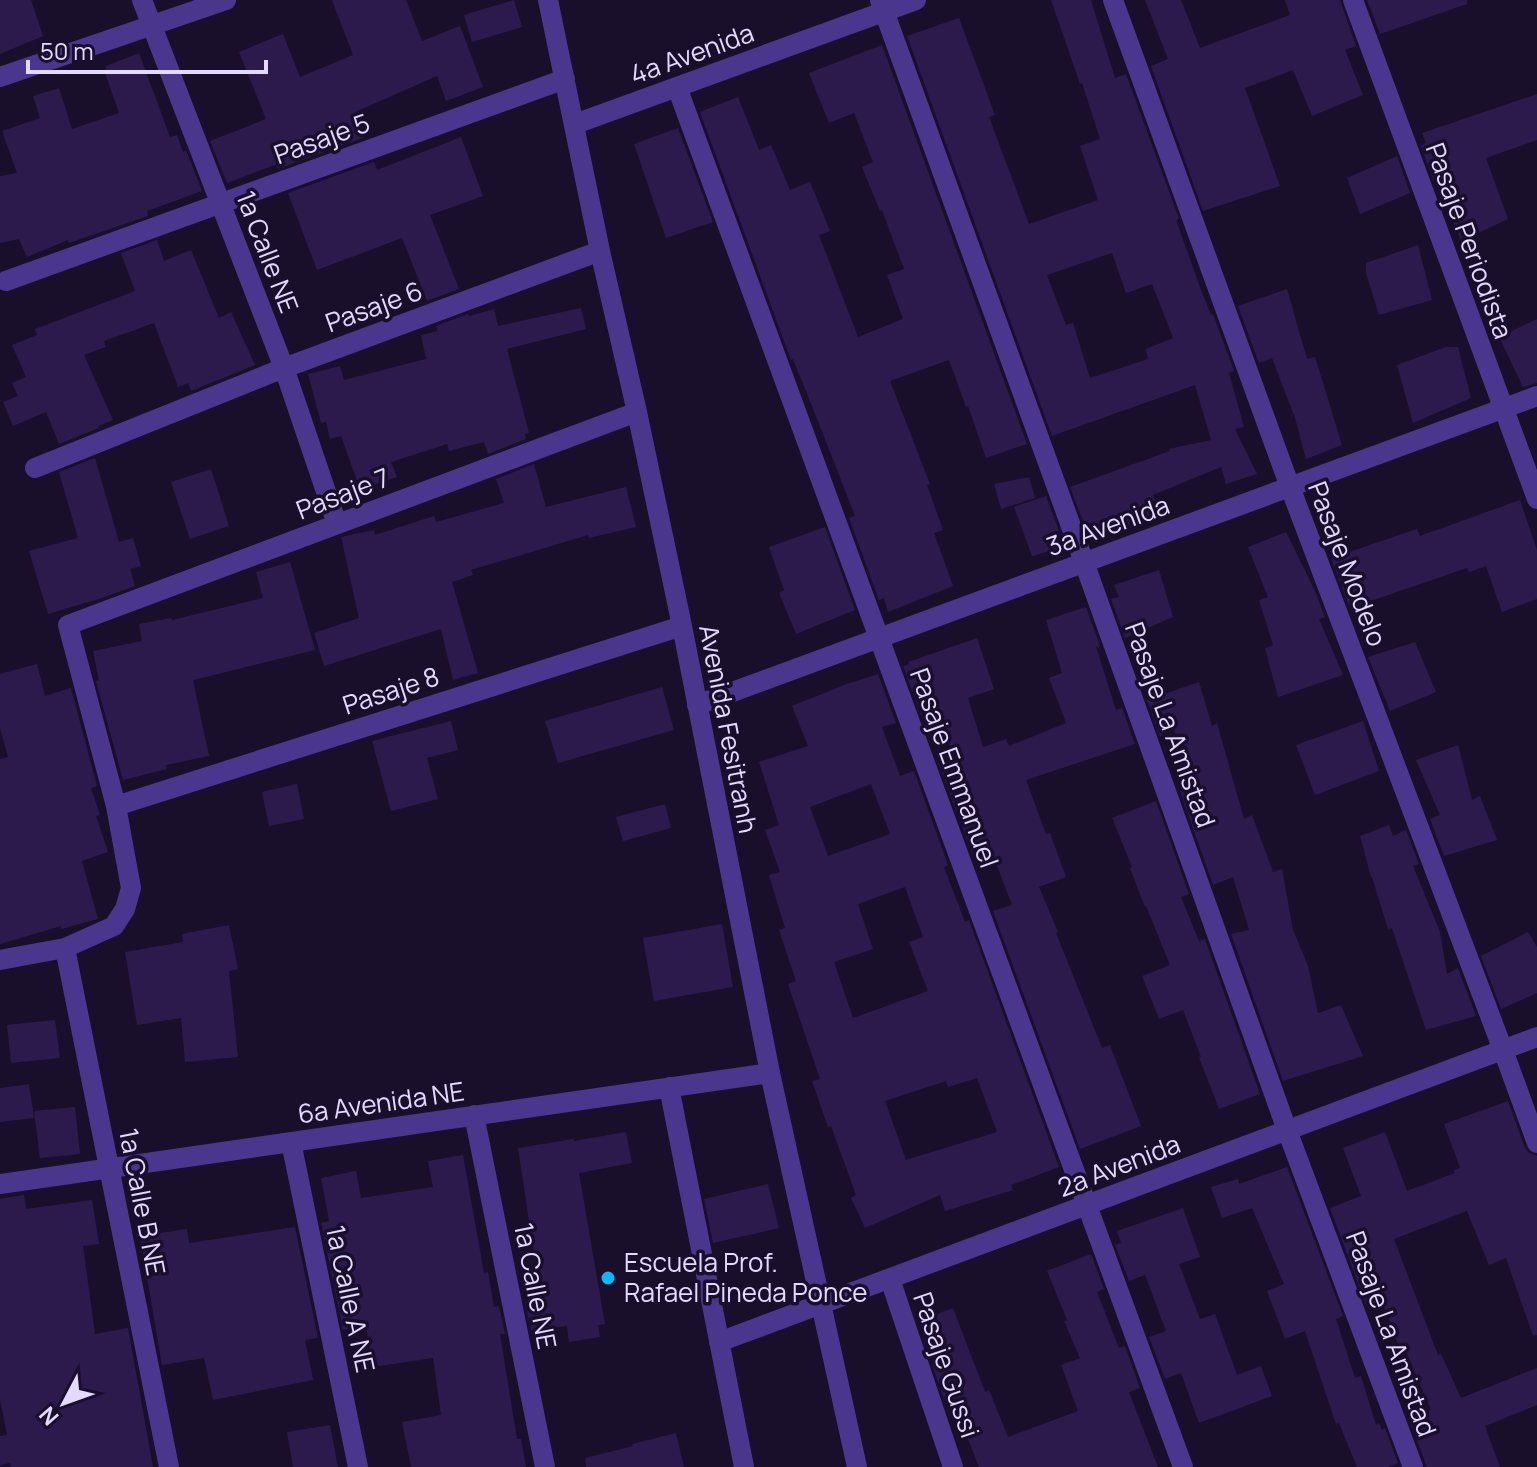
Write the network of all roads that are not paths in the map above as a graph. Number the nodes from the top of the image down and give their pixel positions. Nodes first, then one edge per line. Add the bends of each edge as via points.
1 (142, 0) edge
2 (226, 0) edge
3 (548, 0) edge
4 (916, 0) edge
5 (1113, 0) edge
6 (1353, 0) edge
7 (882, 6) edge
8 (151, 26) junction
9 (0, 77) edge
10 (565, 79) junction
11 (677, 87) junction
12 (575, 124) junction
13 (221, 204) junction
14 (600, 251) junction
15 (6, 281) dead end
16 (284, 368) junction
17 (1537, 396) edge
18 (1503, 408) junction
19 (637, 412) junction
20 (35, 468) dead end
21 (1290, 487) junction
22 (1537, 499) edge
23 (337, 524) junction
24 (1084, 562) junction
25 (682, 626) junction
26 (878, 638) junction
27 (697, 705) junction
28 (116, 806) junction
29 (65, 948) junction
30 (0, 960) edge
31 (1537, 1037) edge
32 (1503, 1050) junction
33 (770, 1073) junction
34 (669, 1087) junction
35 (474, 1115) junction
36 (1287, 1130) junction
37 (291, 1142) junction
38 (1537, 1143) edge
39 (108, 1168) junction
40 (0, 1184) edge
41 (1088, 1205) junction
42 (890, 1279) junction
43 (821, 1305) junction
44 (719, 1342) junction
45 (169, 1467) edge
46 (358, 1467) edge
47 (545, 1467) edge
48 (744, 1467) edge
49 (857, 1467) edge
50 (953, 1467) edge
51 (1183, 1467) edge
52 (1413, 1467) edge

1 - 8 street, 1a Calle NE
2 - 8 street
3 - 10 street, Avenida Fesitranh
4 - 7 street, 4a Avenida
5 - 21 street, Pasaje Modelo
6 - 18 street, Pasaje Periodista
7 - 11 street, 4a Avenida
7 - 24 street, Pasaje La Amistad
8 - 9 street
8 - 13 street, 1a Calle NE
10 - 12 street, Avenida Fesitranh
10 - 13 street, Pasaje 5
11 - 12 street, 4a Avenida
11 - 26 street, Pasaje Emmanuel
12 - 14 street, Avenida Fesitranh
13 - 15 street, Pasaje 5
13 - 16 street, 1a Calle NE
14 - 16 street, Pasaje 6
14 - 19 street, Avenida Fesitranh
16 - 20 street, Pasaje 6
16 - 23 street, 1a Calle NE
17 - 18 street, 3a Avenida
18 - 21 street, 3a Avenida
18 - 22 street, Pasaje Periodista
19 - 23 street, Pasaje 7
19 - 25 street, Avenida Fesitranh
21 - 24 street, 3a Avenida
21 - 32 street, Pasaje Modelo
23 - 28 street, Pasaje 7 via 68,625
24 - 26 street, 3a Avenida
24 - 36 street, Pasaje La Amistad
25 - 27 street, Avenida Fesitranh
25 - 28 street, Pasaje 8
26 - 27 street, 3a Avenida
26 - 41 street, Pasaje Emmanuel
27 - 33 street, Avenida Fesitranh
28 - 29 street via 131,888 125,909 114,926
29 - 30 street
29 - 39 street, 1a Calle B NE
31 - 32 street, 2a Avenida
32 - 36 street, 2a Avenida
32 - 38 street, Pasaje Modelo
33 - 34 street, 6a Avenida NE
33 - 43 street, Avenida Fesitranh
34 - 35 street, 6a Avenida NE
34 - 44 street
35 - 37 street, 6a Avenida NE
35 - 47 street, 1a Calle NE
36 - 41 street, 2a Avenida
36 - 52 street, Pasaje La Amistad
37 - 39 street, 6a Avenida NE
37 - 46 street, 1a Calle A NE
39 - 40 street, 6a Avenida NE
39 - 45 street, 1a Calle B NE
41 - 42 street, 2a Avenida
41 - 51 street, Pasaje Emmanuel
42 - 43 street, 2a Avenida
42 - 50 street, Pasaje Gussi
43 - 44 street, 2a Avenida
43 - 49 street, Avenida Fesitranh
44 - 48 street

